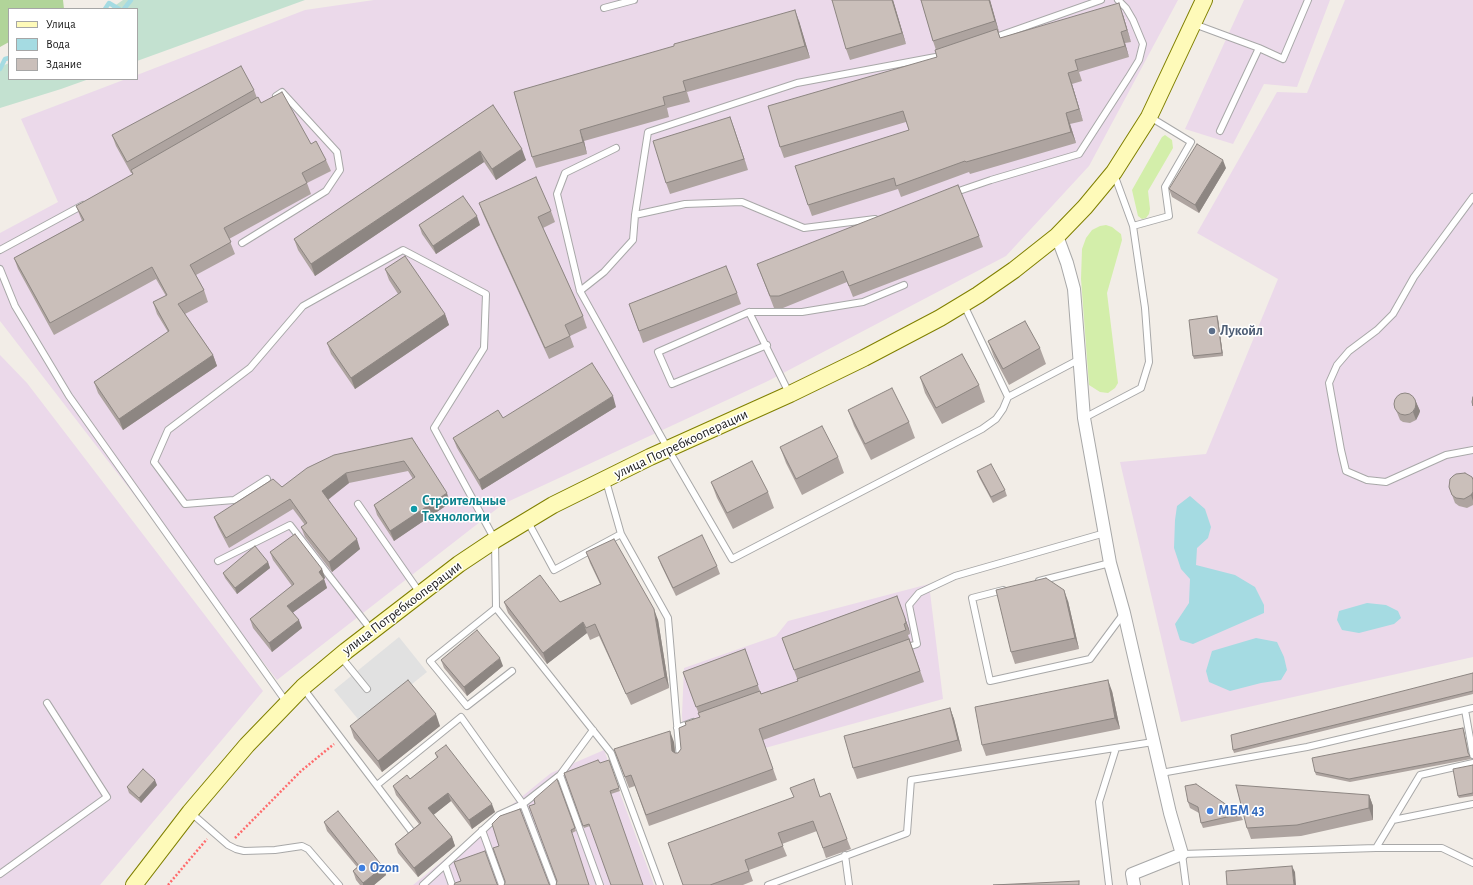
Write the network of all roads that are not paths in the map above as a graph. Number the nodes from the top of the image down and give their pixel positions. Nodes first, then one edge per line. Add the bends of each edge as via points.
1 (634, 0) edge
2 (1101, 0) edge
3 (1118, 0) edge
4 (1204, 0) edge
5 (1308, 0) edge
6 (604, 8) dead end
7 (1194, 24) junction
8 (989, 40) edge
9 (1259, 48) junction
10 (945, 55) edge
11 (269, 100) edge
12 (1149, 117) junction
13 (1220, 132) dead end
14 (616, 148) dead end
15 (1114, 172) junction
16 (946, 195) edge
17 (1473, 197) edge
18 (86, 204) edge
19 (635, 215) junction
20 (880, 217) edge
21 (1133, 226) junction
22 (1057, 236) junction
23 (242, 243) dead end
24 (0, 250) edge
25 (0, 269) edge
26 (904, 285) dead end
27 (580, 291) junction
28 (963, 304) junction
29 (749, 312) junction
30 (767, 345) junction
31 (1080, 359) junction
32 (790, 394) junction
33 (1008, 397) junction
34 (1084, 418) junction
35 (668, 449) junction
36 (1473, 450) edge
37 (267, 479) dead end
38 (605, 479) junction
39 (358, 504) dead end
40 (527, 520) junction
41 (1105, 533) junction
42 (621, 534) junction
43 (495, 540) junction
44 (218, 561) dead end
45 (1110, 563) junction
46 (1033, 582) edge
47 (1010, 588) edge
48 (420, 593) junction
49 (496, 608) junction
50 (1124, 613) junction
51 (372, 630) junction
52 (902, 649) edge
53 (340, 656) junction
54 (512, 671) dead end
55 (303, 687) junction
56 (367, 689) dead end
57 (46, 703) dead end
58 (287, 704) junction
59 (1473, 708) edge
60 (1465, 710) junction
61 (700, 720) edge
62 (677, 728) junction
63 (593, 730) junction
64 (1154, 742) junction
65 (1116, 748) junction
66 (1473, 754) edge
67 (680, 760) edge
68 (1473, 763) edge
69 (1161, 773) junction
70 (560, 775) junction
71 (377, 785) junction
72 (523, 804) junction
73 (1473, 804) edge
74 (190, 812) junction
75 (1393, 820) junction
76 (482, 830) junction
77 (412, 832) edge
78 (1376, 848) junction
79 (1182, 854) junction
80 (845, 856) junction
81 (1473, 863) edge
82 (445, 865) junction
83 (0, 874) edge
84 (134, 885) edge
85 (339, 885) edge
86 (423, 885) edge
87 (452, 885) edge
88 (502, 885) edge
89 (554, 885) edge
90 (600, 885) edge
91 (660, 885) edge
92 (768, 885) edge
93 (849, 885) edge
94 (1108, 885) edge
95 (1134, 885) edge
96 (1186, 885) edge

1 - 6 lane
2 - 8 lane
3 - 16 lane via 1126,8 1140,34 1143,44 1139,60 1079,154
4 - 7 main road, улица Потребкооперации
5 - 9 lane via 1283,59
7 - 9 lane
7 - 12 main road, улица Потребкооперации
9 - 13 lane
10 - 19 lane via 797,83 648,132
11 - 23 lane via 282,92 337,152 340,170 326,191
12 - 15 main road, улица Потребкооперации
12 - 21 lane via 1191,142 1165,187 1169,216
14 - 27 lane via 565,173 557,194
15 - 21 lane
15 - 22 main road, улица Потребкооперации
17 - 36 lane via 1414,278 1393,314 1377,330 1348,351 1336,365 1329,383 1346,471 1367,480 1386,482 1446,455
18 - 24 lane
19 - 20 lane via 685,204 742,202 804,228
19 - 27 lane via 633,240 604,272
21 - 34 lane via 1145,308 1149,362 1141,388
22 - 28 main road, улица Потребкооперации via 1014,270
22 - 31 street via 1074,289
25 - 58 lane via 15,306 69,396
26 - 29 lane via 863,302 802,312
27 - 35 lane
28 - 32 main road, улица Потребкооперации via 864,358
28 - 33 lane
29 - 30 lane
29 - 30 lane via 658,352 672,384
30 - 32 lane
31 - 33 lane
31 - 34 street
32 - 35 main road, улица Потребкооперации
33 - 35 lane via 996,419 982,429 732,559
34 - 41 street
35 - 38 main road, улица Потребкооперации
37 - 43 lane via 234,500 185,504 154,462 168,430 250,368 303,306 403,250 486,294 484,348 434,428
38 - 40 main road, улица Потребкооперации
38 - 42 lane
39 - 48 lane
40 - 42 lane via 554,570
40 - 43 main road, улица Потребкооперации
41 - 45 street
41 - 52 lane via 955,576 918,593 909,605 917,644
42 - 62 lane via 668,618
43 - 48 main road, улица Потребкооперации
43 - 49 lane
44 - 51 lane via 290,525
45 - 46 lane
45 - 50 street
47 - 50 lane via 972,598 990,681 1090,659
48 - 51 main road, улица Потребкооперации
49 - 54 lane via 430,660 467,706
49 - 63 lane
50 - 64 street
51 - 53 main road, улица Потребкооперации
53 - 55 main road, улица Потребкооперации
53 - 56 lane
55 - 58 main road, улица Потребкооперации
55 - 71 lane
57 - 83 lane via 107,797
58 - 74 main road, улица Потребкооперации via 247,745
59 - 60 lane
60 - 66 lane
60 - 69 lane via 1307,747
61 - 62 lane
62 - 67 lane
63 - 70 lane
63 - 91 lane via 612,753
64 - 65 lane
64 - 69 street
65 - 80 lane via 911,780 907,833
65 - 94 lane via 1099,802
68 - 75 lane via 1420,776
69 - 79 street
70 - 72 lane
70 - 90 lane
71 - 72 lane via 460,717
71 - 77 lane
72 - 76 lane via 499,815
72 - 89 lane
73 - 75 lane
74 - 84 main road, улица Потребкооперации
74 - 85 lane via 228,846 244,851 302,846 308,849
75 - 78 lane
76 - 82 lane
76 - 88 lane
78 - 79 lane
78 - 81 lane via 1442,848
79 - 95 street via 1132,874
79 - 96 lane
80 - 92 lane
80 - 93 lane
82 - 86 lane
82 - 87 lane

